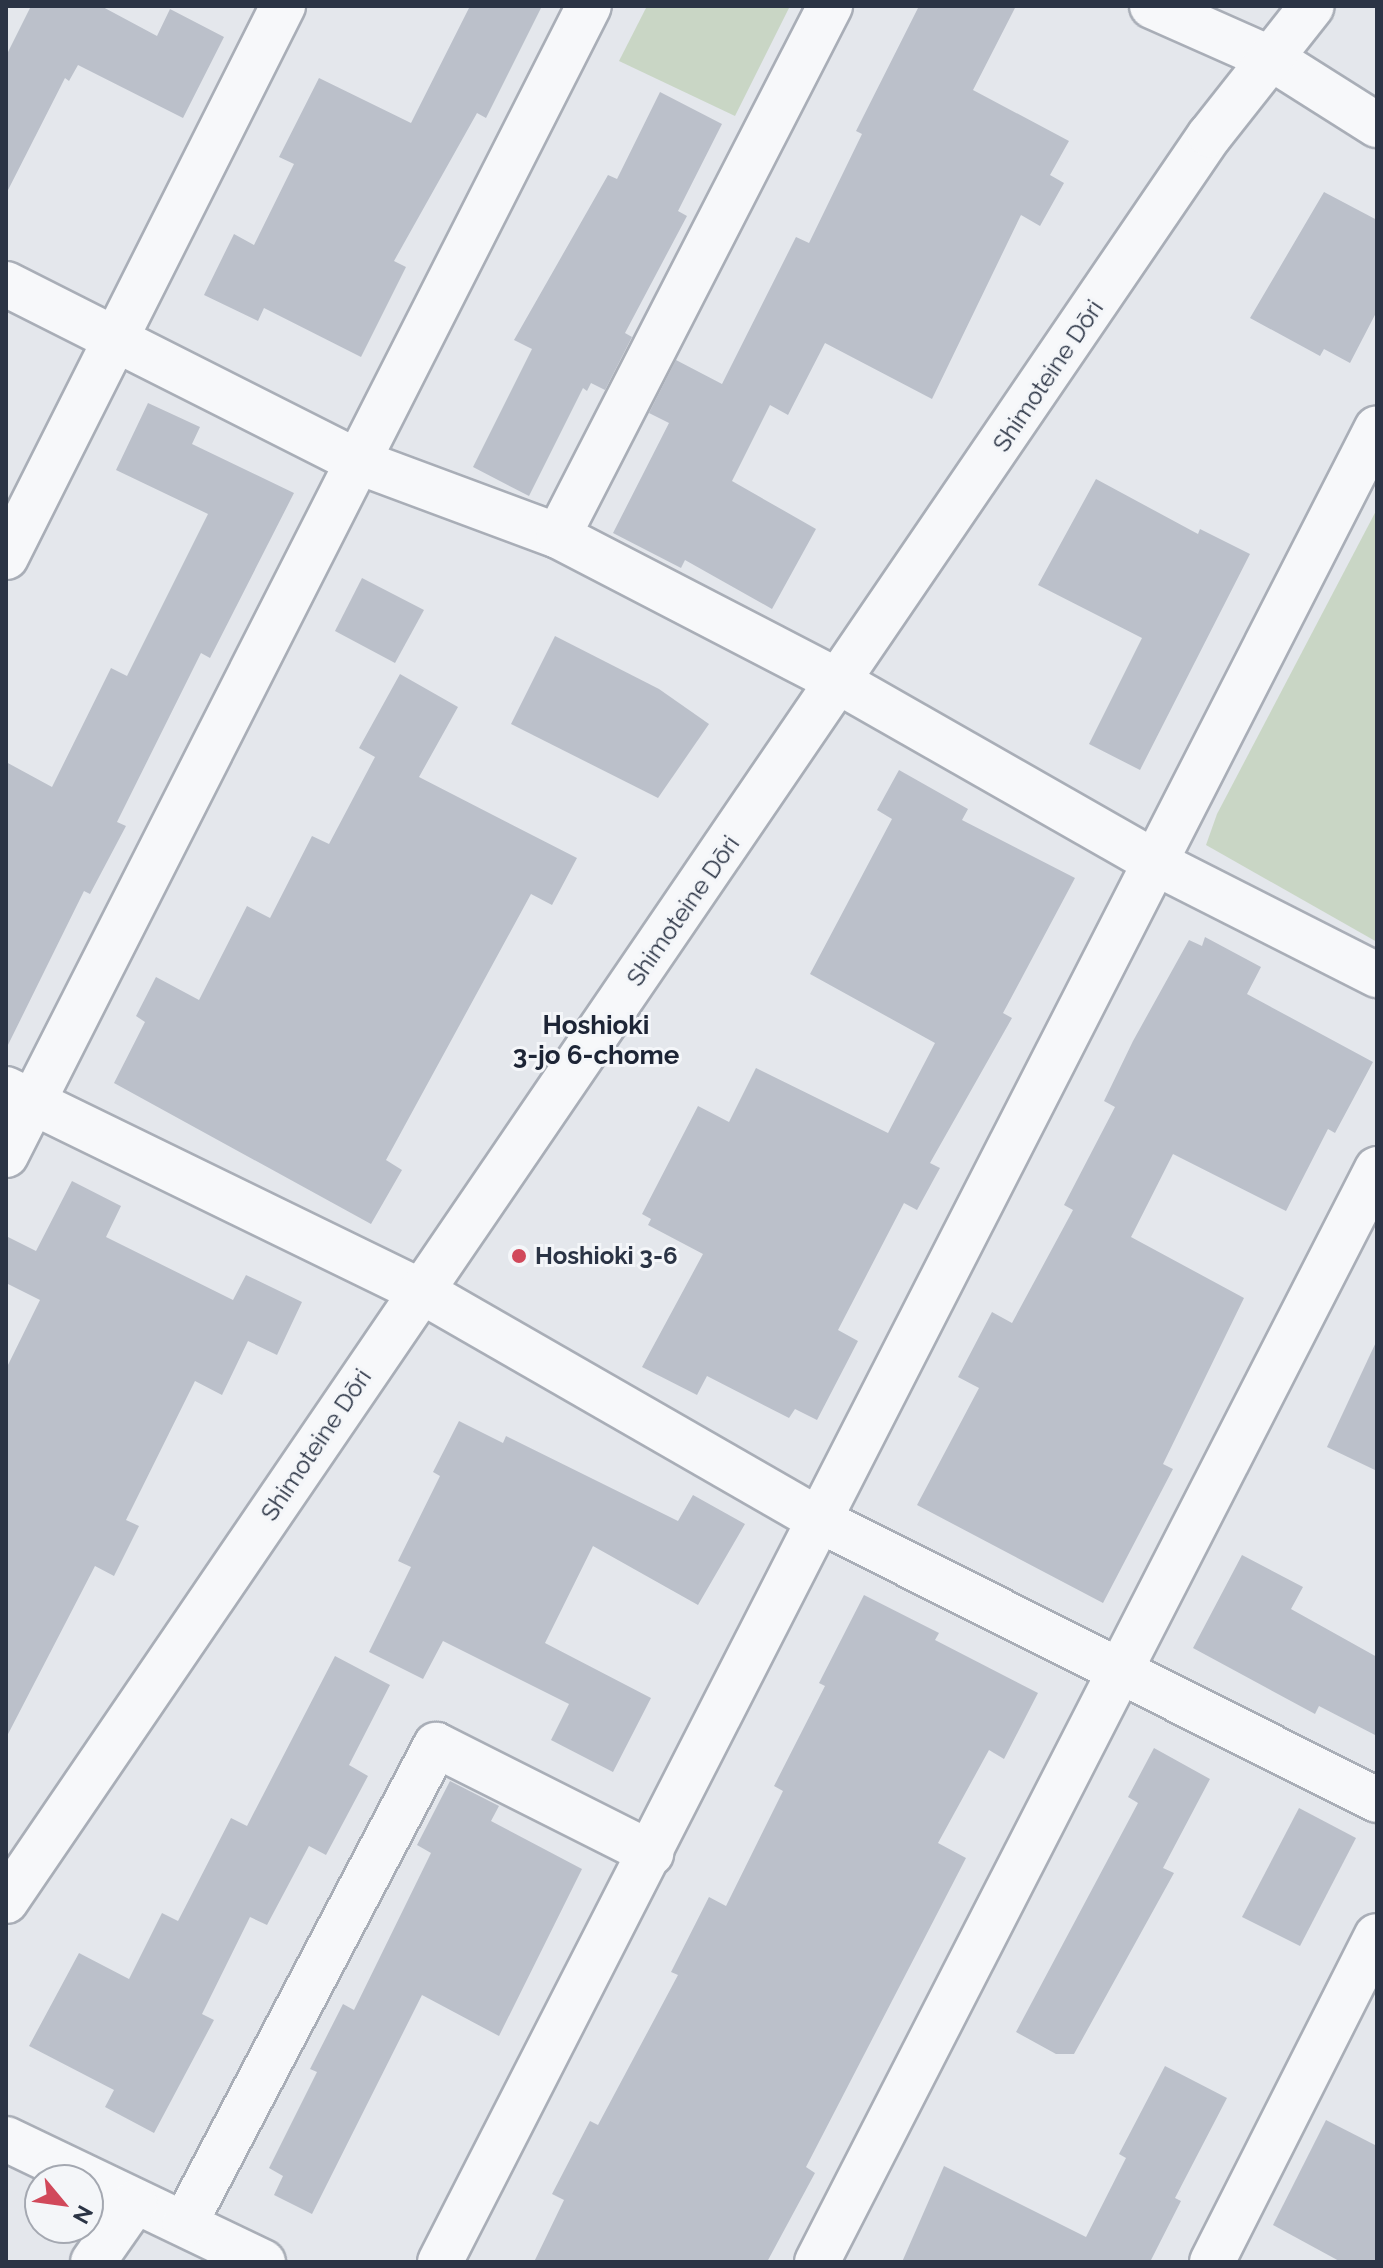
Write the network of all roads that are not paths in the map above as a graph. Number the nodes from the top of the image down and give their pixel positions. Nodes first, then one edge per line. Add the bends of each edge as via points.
1 (283, 6) edge
2 (589, 6) edge
3 (830, 6) edge
4 (1152, 6) edge
5 (1312, 6) edge
6 (1274, 60) junction
7 (1377, 125) edge
8 (6, 284) edge
9 (114, 341) junction
10 (1377, 428) edge
11 (359, 462) junction
12 (558, 536) junction
13 (6, 557) edge
14 (841, 683) junction
15 (1158, 864) junction
16 (1377, 975) edge
17 (20, 1095) edge
18 (6, 1155) edge
19 (1377, 1169) edge
20 (421, 1291) junction
21 (821, 1521) junction
22 (1122, 1672) junction
23 (1377, 1800) edge
24 (651, 1853) junction
25 (6, 1901) edge
26 (1377, 1936) edge
27 (6, 2139) edge
28 (135, 2202) junction
29 (185, 2223) junction
30 (93, 2262) edge
31 (263, 2262) edge
32 (440, 2262) edge
33 (817, 2262) edge
34 (1212, 2262) edge

1 - 9 street
2 - 11 street
3 - 12 street
4 - 6 street
5 - 6 street, Shimoteine Dōri
6 - 7 street
6 - 14 street, Shimoteine Dōri via 1210,135
8 - 9 street
9 - 11 street
9 - 13 street
10 - 15 street
11 - 12 street
11 - 17 street
12 - 14 street
14 - 15 street
14 - 20 street, Shimoteine Dōri
15 - 16 street
15 - 21 street
17 - 18 street
17 - 20 street
19 - 22 street
20 - 21 street
20 - 25 street, Shimoteine Dōri
21 - 22 street
21 - 24 street
22 - 23 street
22 - 33 street
24 - 29 street via 436,1745
24 - 32 street
26 - 34 street
27 - 28 street
28 - 29 street
28 - 30 street
29 - 31 street

